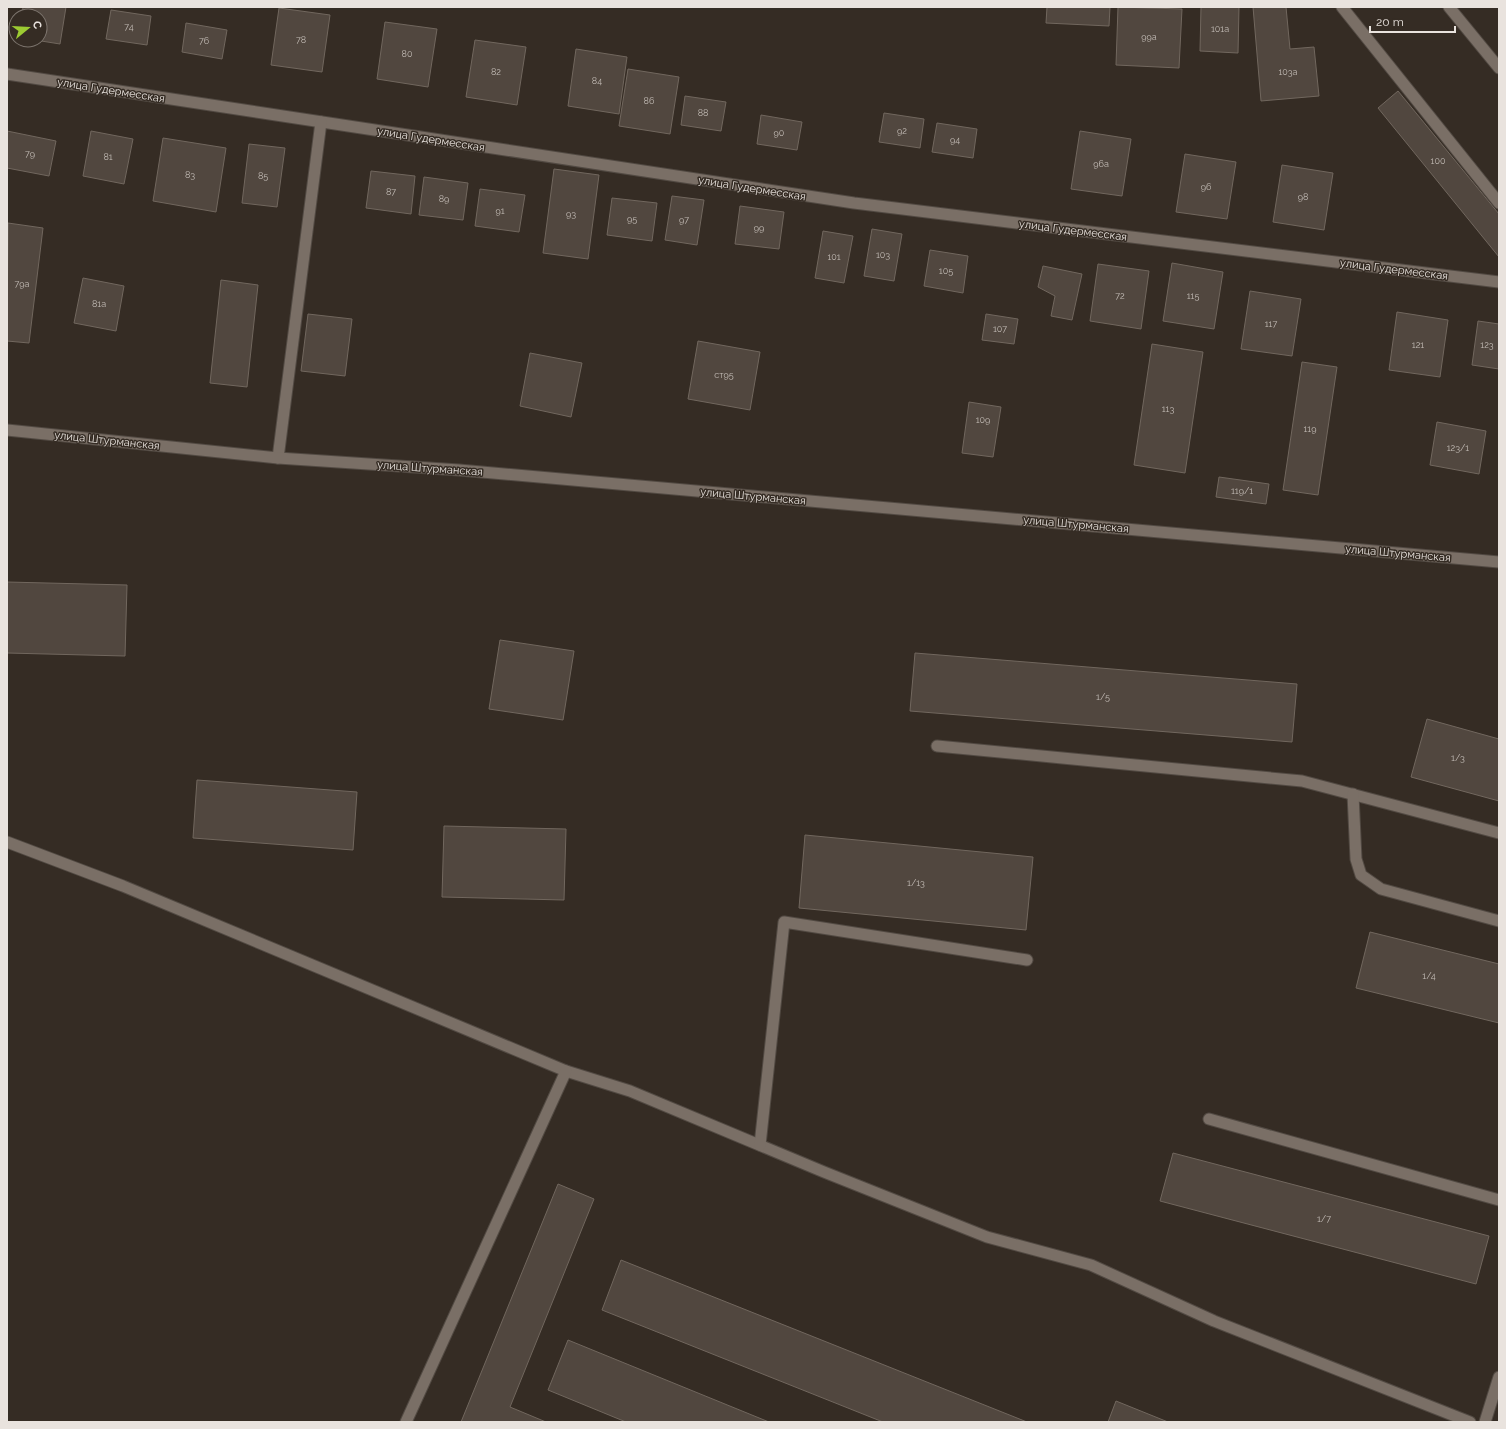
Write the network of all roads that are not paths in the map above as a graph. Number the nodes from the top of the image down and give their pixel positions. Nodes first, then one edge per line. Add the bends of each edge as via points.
1 (1342, 7) edge
2 (1449, 7) edge
3 (1499, 68) edge
4 (7, 74) edge
5 (321, 122) junction
6 (1499, 203) edge
7 (1499, 282) edge
8 (7, 430) edge
9 (278, 458) junction
10 (1499, 562) edge
11 (937, 746) dead end
12 (1353, 794) junction
13 (1499, 833) edge
14 (7, 842) edge
15 (1499, 921) edge
16 (1027, 960) dead end
17 (566, 1071) junction
18 (1209, 1119) dead end
19 (760, 1145) junction
20 (1499, 1200) edge
21 (1499, 1377) edge
22 (406, 1422) edge
23 (1470, 1422) edge
24 (1485, 1422) edge

1 - 6 street
2 - 3 street
4 - 5 street, улица Гудермесская
5 - 7 street, улица Гудермесская via 854,204
5 - 9 street
8 - 9 street, улица Штурманская
9 - 10 street, улица Штурманская via 459,470
11 - 12 street via 1302,781
12 - 13 street
12 - 15 street via 1356,859 1361,875 1381,889
14 - 17 street via 123,886
16 - 19 street via 784,922
17 - 19 street via 630,1091
17 - 22 street
18 - 20 street
19 - 23 street via 987,1237 1091,1265 1214,1321
21 - 24 street

